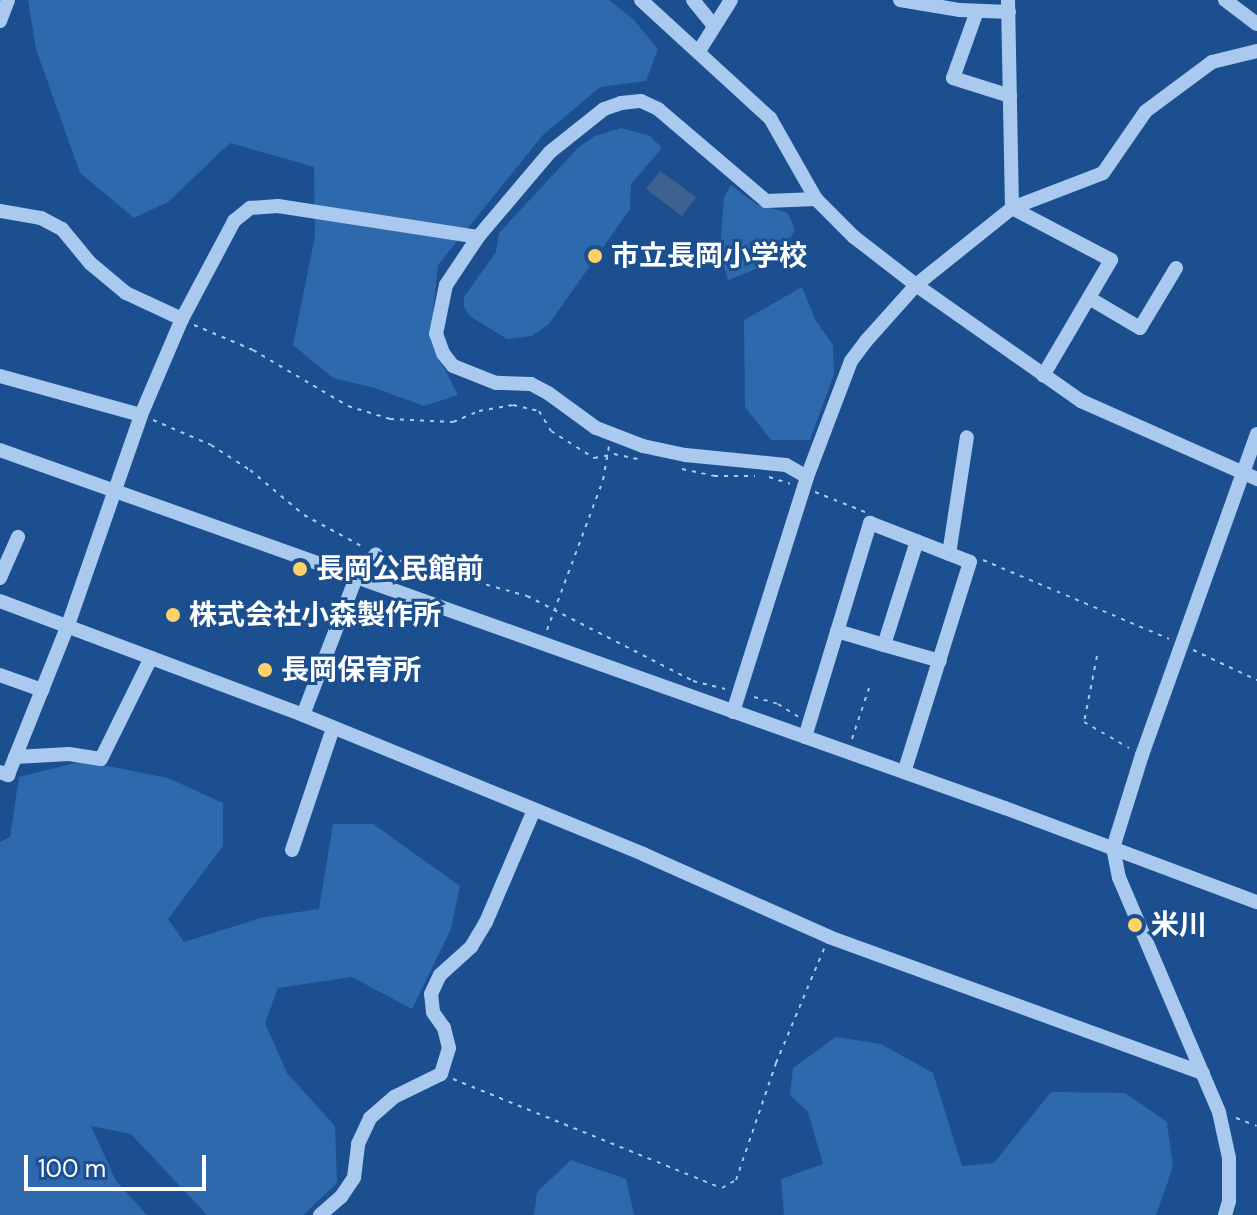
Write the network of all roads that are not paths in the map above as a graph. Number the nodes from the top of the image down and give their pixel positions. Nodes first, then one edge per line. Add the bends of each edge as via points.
1 (8, 0) edge
2 (641, 0) edge
3 (693, 0) edge
4 (731, 0) edge
5 (900, 0) edge
6 (1225, 0) edge
7 (1008, 6) edge
8 (977, 11) junction
9 (0, 21) edge
10 (1257, 24) edge
11 (714, 26) junction
12 (699, 51) junction
13 (1257, 51) edge
14 (1010, 96) junction
15 (816, 199) junction
16 (1012, 208) junction
17 (0, 211) edge
18 (478, 237) junction
19 (1176, 268) dead end
20 (916, 285) junction
21 (1089, 298) junction
22 (182, 319) junction
23 (0, 376) edge
24 (1043, 376) junction
25 (141, 415) junction
26 (1257, 434) edge
27 (967, 437) dead end
28 (0, 450) edge
29 (1250, 476) edge
30 (805, 482) junction
31 (114, 492) junction
32 (18, 537) dead end
33 (917, 541) junction
34 (376, 554) road end
35 (949, 554) junction
36 (0, 578) edge
37 (355, 580) junction
38 (0, 601) edge
39 (68, 625) junction
40 (837, 631) junction
41 (884, 645) junction
42 (151, 658) junction
43 (940, 661) junction
44 (0, 675) edge
45 (42, 690) junction
46 (733, 712) junction
47 (303, 715) junction
48 (333, 728) junction
49 (807, 730) junction
50 (15, 757) junction
51 (0, 772) edge
52 (904, 772) junction
53 (534, 810) junction
54 (1113, 848) junction
55 (292, 850) dead end
56 (1257, 902) edge
57 (1203, 1073) junction
58 (320, 1215) edge
59 (1225, 1215) edge

1 - 9 street
2 - 12 street
3 - 11 street
4 - 11 street
5 - 8 street
6 - 10 street
7 - 8 street
7 - 14 street
8 - 14 street via 953,78
11 - 12 street
12 - 15 street via 770,118
13 - 16 street via 1212,62 1146,111 1103,173
14 - 16 street
15 - 18 street via 766,201 658,109 641,101 621,103 604,109 550,152
15 - 20 street via 854,237
16 - 20 street
16 - 21 street via 1111,260
17 - 22 street via 41,218 62,229 90,263 126,293
18 - 22 street via 278,206 250,208 234,221
18 - 30 street via 442,297 436,334 453,366 467,374 540,389 596,428 643,446 786,465
19 - 21 street via 1140,328
20 - 24 street
20 - 30 street via 851,361
21 - 24 street
22 - 25 street
23 - 25 street
24 - 29 street via 1081,401
25 - 31 street
26 - 29 street
27 - 35 street
28 - 31 street
29 - 54 street via 1142,755
30 - 46 street
31 - 37 street
31 - 39 street
32 - 36 street
33 - 35 street
33 - 40 street via 870,523
33 - 41 street
34 - 37 street
35 - 43 street via 970,562
37 - 46 street
37 - 47 street
38 - 39 street
39 - 42 street
39 - 45 street
40 - 41 street
40 - 49 street
41 - 43 street
42 - 47 street
42 - 50 street via 101,759 69,754
43 - 52 street
44 - 45 street
45 - 50 street
46 - 49 street
47 - 48 street
48 - 53 street
48 - 55 street
49 - 52 street
50 - 51 street via 8,775
52 - 54 street
53 - 57 street via 829,937
53 - 58 street via 486,922 471,947 440,975 431,994 449,1048 441,1074 394,1097 370,1118 358,1144 354,1178
54 - 56 street
54 - 57 street via 1119,878
57 - 59 street via 1229,1158

